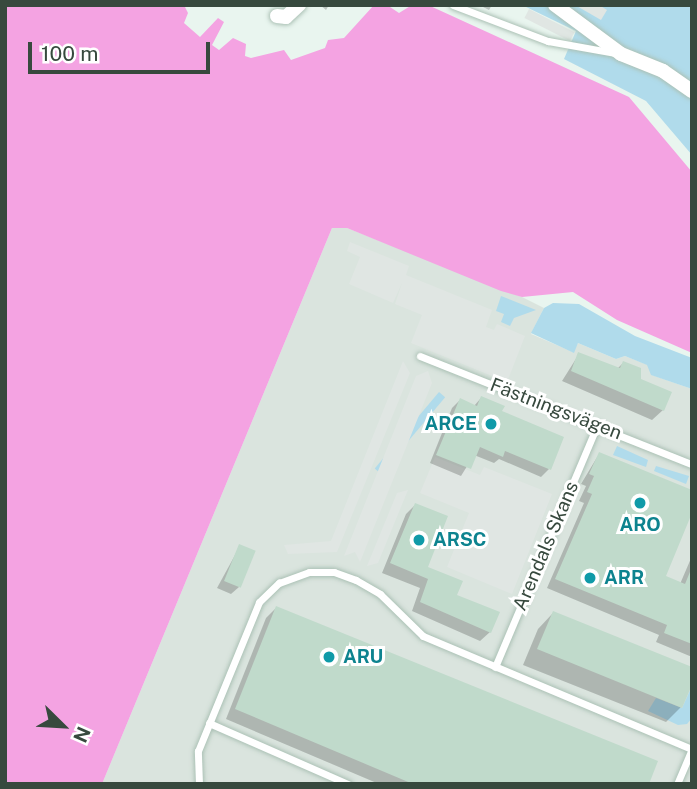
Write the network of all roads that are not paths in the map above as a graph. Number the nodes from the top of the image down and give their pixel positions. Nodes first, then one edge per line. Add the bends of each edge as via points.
1 (299, 5) edge
2 (453, 5) edge
3 (555, 5) edge
4 (277, 16) dead end
5 (621, 54) junction
6 (692, 91) edge
7 (421, 356) dead end
8 (597, 425) junction
9 (692, 464) edge
10 (495, 667) junction
11 (209, 723) junction
12 (692, 749) edge
13 (199, 784) edge
14 (348, 784) edge
15 (677, 784) edge

1 - 4 street via 286,18
2 - 5 lane via 548,41
3 - 5 street
5 - 6 street via 663,71
7 - 8 lane, Fästningsvägen
8 - 9 lane, Fästningsvägen
8 - 10 lane, Arendals Skans
10 - 11 lane via 424,636 388,600 364,584 334,572 301,573 279,583 259,602
10 - 12 lane
11 - 13 lane via 196,767
11 - 14 lane
12 - 15 lane

